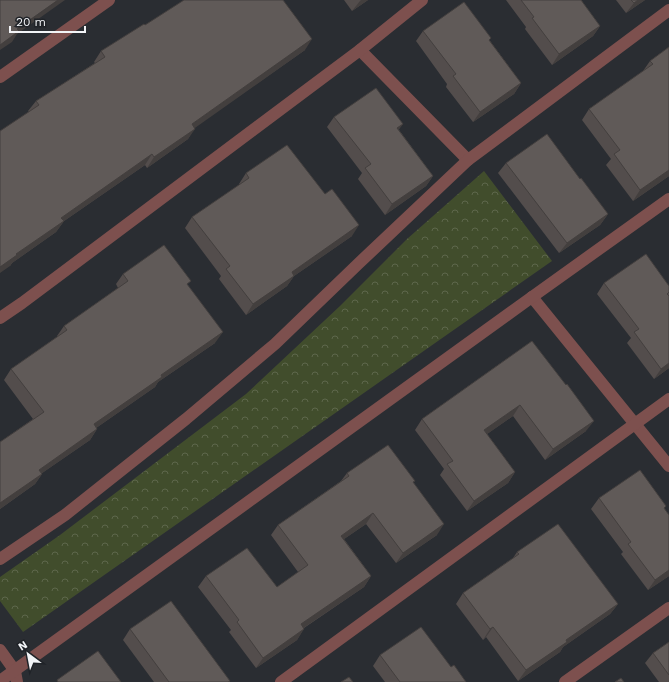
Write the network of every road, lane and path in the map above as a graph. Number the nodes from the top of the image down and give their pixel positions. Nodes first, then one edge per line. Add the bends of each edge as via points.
1 (109, 0) edge
2 (422, 0) edge
3 (669, 10) edge
4 (360, 50) junction
5 (0, 77) edge
6 (468, 160) junction
7 (669, 199) edge
8 (532, 297) junction
9 (0, 318) edge
10 (669, 400) edge
11 (635, 424) junction
12 (669, 466) edge
13 (0, 559) edge
14 (669, 608) edge
15 (0, 650) edge
16 (16, 677) edge
17 (0, 682) edge
18 (281, 682) edge
19 (565, 682) edge

1 - 5 street
2 - 4 street
3 - 6 street
4 - 6 street
4 - 9 street
6 - 13 street via 275,344 65,515
7 - 8 street
8 - 11 street
8 - 16 street
10 - 11 street
11 - 12 street
11 - 18 street
14 - 19 street
15 - 16 street
16 - 17 street

